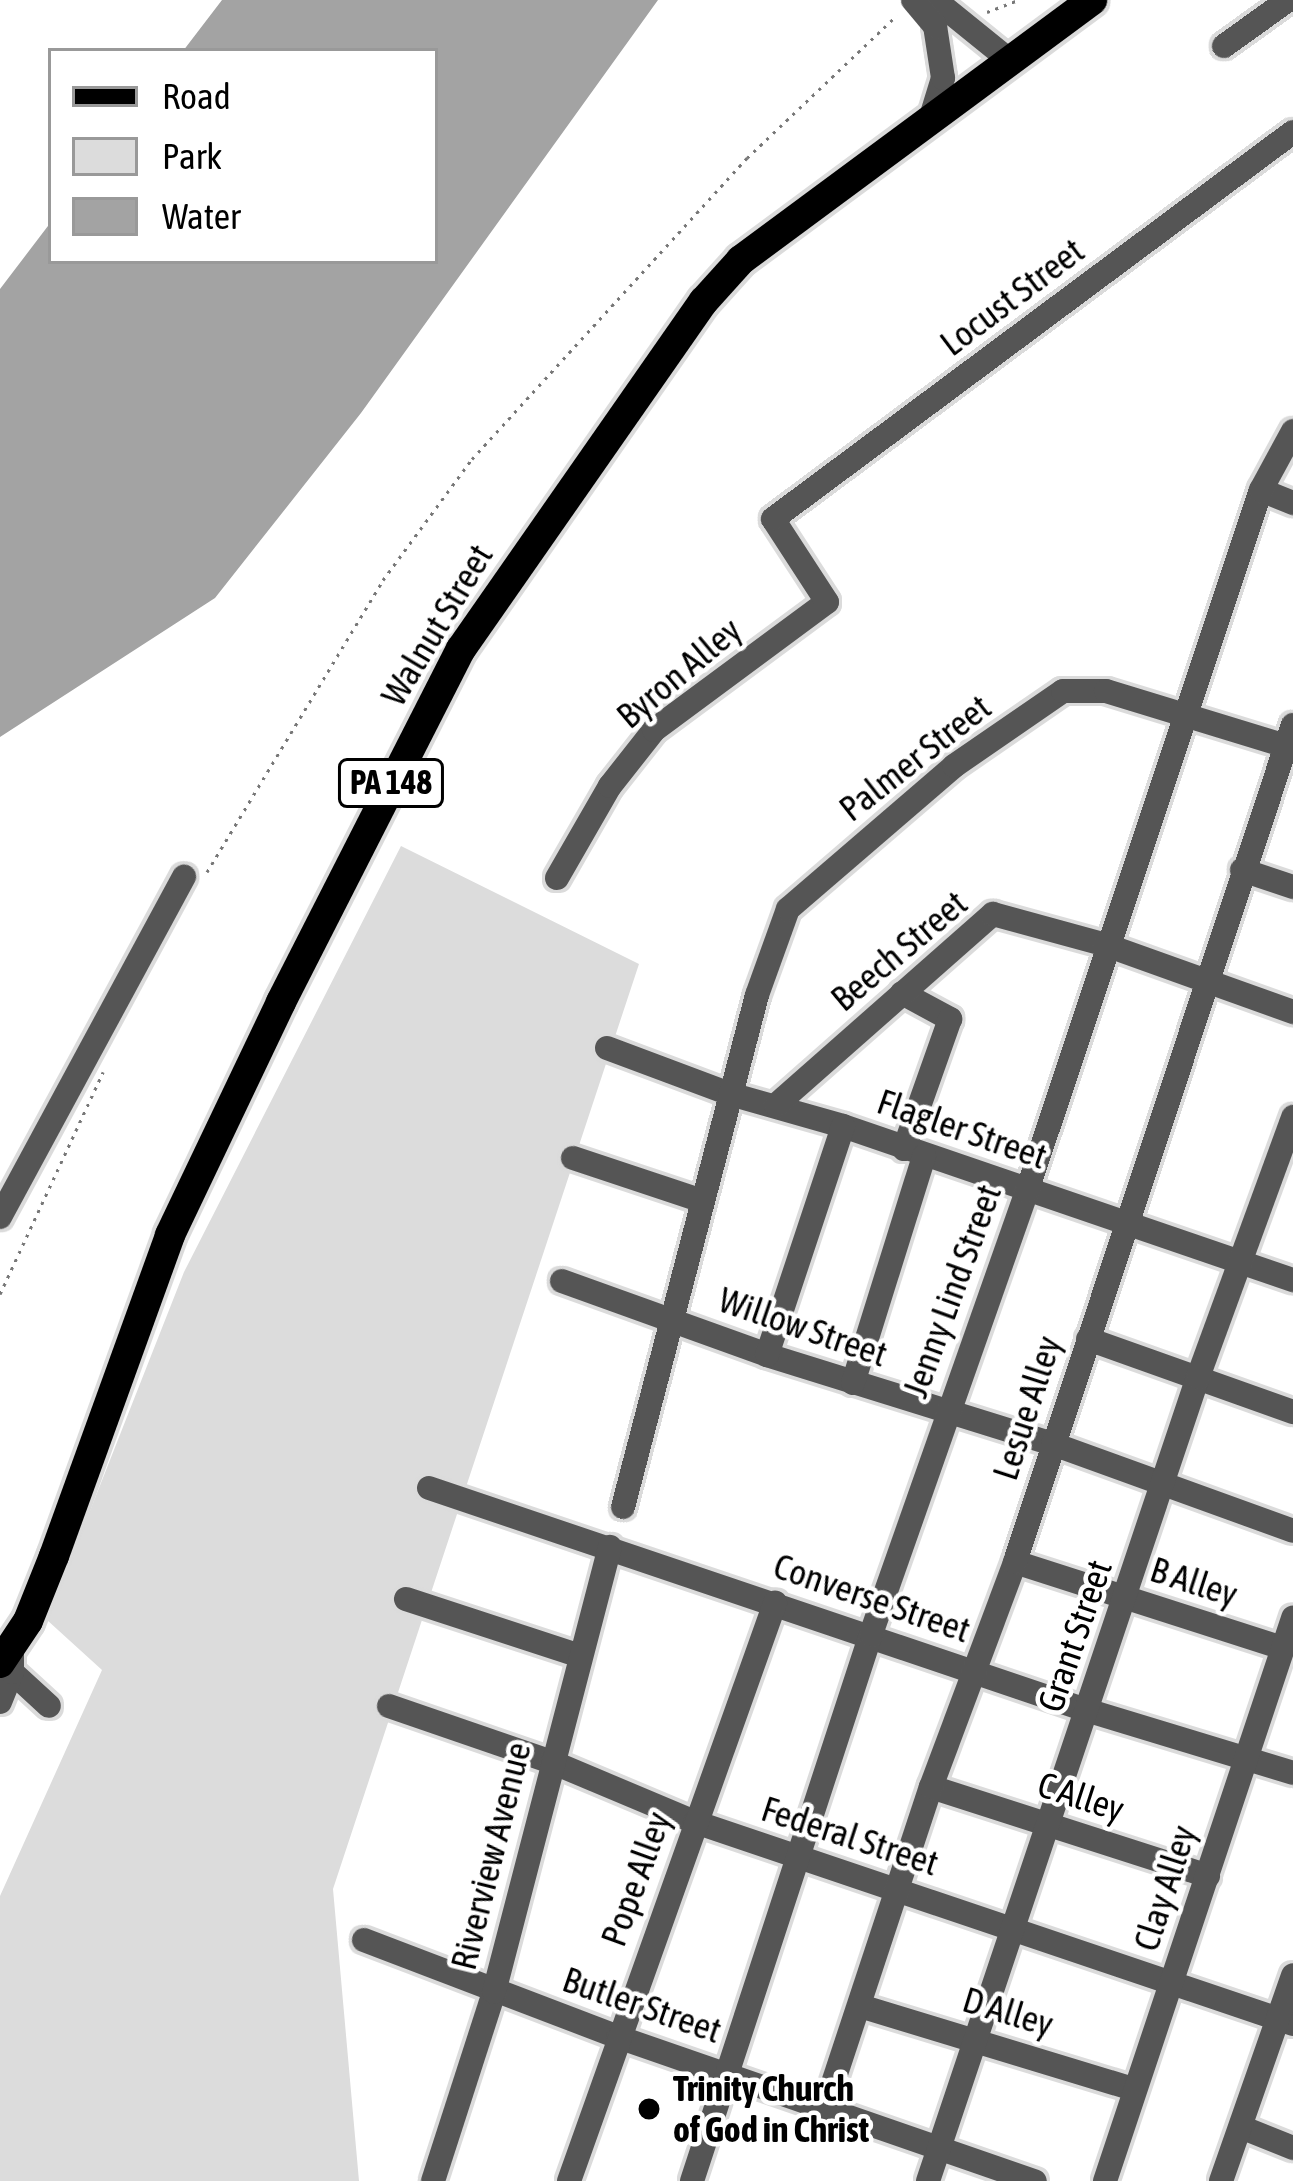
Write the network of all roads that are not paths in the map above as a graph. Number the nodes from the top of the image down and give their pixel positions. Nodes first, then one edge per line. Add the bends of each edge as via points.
1 (1092, 0) edge
2 (1288, 0) edge
3 (905, 7) edge
4 (938, 12) edge
5 (1224, 46) dead end
6 (1009, 60) junction
7 (931, 117) junction
8 (1293, 133) edge
9 (1293, 431) edge
10 (1261, 490) junction
11 (1293, 503) edge
12 (827, 602) joint
13 (1187, 715) junction
14 (1290, 740) edge
15 (1243, 870) junction
16 (557, 878) dead end
17 (193, 879) road end
18 (1293, 886) edge
19 (1106, 945) junction
20 (1204, 980) junction
21 (902, 993) junction
22 (1293, 1012) edge
23 (608, 1048) dead end
24 (730, 1094) junction
25 (776, 1105) junction
26 (843, 1126) junction
27 (1290, 1133) edge
28 (914, 1152) junction
29 (573, 1158) dead end
30 (1027, 1191) junction
31 (702, 1202) junction
32 (0, 1216) edge
33 (1127, 1221) junction
34 (1240, 1262) junction
35 (1293, 1280) edge
36 (562, 1281) dead end
37 (672, 1319) junction
38 (1088, 1339) junction
39 (767, 1355) junction
40 (1198, 1377) junction
41 (853, 1383) junction
42 (1293, 1412) edge
43 (946, 1413) junction
44 (1052, 1444) junction
45 (1162, 1485) junction
46 (429, 1488) dead end
47 (623, 1507) dead end
48 (1293, 1532) edge
49 (610, 1547) junction
50 (1015, 1562) junction
51 (1127, 1598) junction
52 (406, 1599) dead end
53 (775, 1603) junction
54 (1293, 1618) edge
55 (871, 1634) junction
56 (1283, 1648) junction
57 (580, 1656) junction
58 (8, 1660) edge
59 (974, 1671) junction
60 (0, 1702) edge
61 (49, 1706) dead end
62 (389, 1706) dead end
63 (1086, 1710) junction
64 (1243, 1758) junction
65 (552, 1762) junction
66 (1293, 1773) edge
67 (932, 1787) junction
68 (695, 1822) junction
69 (1052, 1824) junction
70 (797, 1857) junction
71 (1208, 1876) junction
72 (896, 1888) junction
73 (1015, 1929) junction
74 (364, 1940) dead end
75 (1293, 1975) edge
76 (1172, 1983) junction
77 (494, 1992) junction
78 (860, 2006) junction
79 (1286, 2022) edge
80 (618, 2037) junction
81 (976, 2039) junction
82 (728, 2073) junction
83 (1134, 2089) junction
84 (824, 2110) junction
85 (1241, 2127) junction
86 (940, 2146) junction
87 (1293, 2148) edge
88 (433, 2181) edge
89 (569, 2181) edge
90 (692, 2181) edge
91 (928, 2181) edge
92 (1035, 2181) edge
93 (1105, 2181) edge
94 (1221, 2181) edge

1 - 6 main road, Walnut Street / PA 148
2 - 5 street
3 - 4 street, bridge
4 - 6 street
4 - 7 street via 943,78
6 - 7 main road, Walnut Street / PA 148
7 - 58 main road, Walnut Street / PA 148 via 780,228 704,301 461,649 170,1235
8 - 12 street, Locust Street via 773,519
9 - 10 street, Jenny Lind Street
10 - 11 street
10 - 13 street, Jenny Lind Street
12 - 16 street, Byron Alley via 654,730
13 - 14 street, Palmer Street
13 - 19 street, Jenny Lind Street
13 - 24 street, Palmer Street via 1106,691 1063,691 954,766 788,908
14 - 15 street, Lesue Alley
15 - 18 street
15 - 20 street, Lesue Alley
17 - 32 street
19 - 20 street, Beech Street
19 - 21 street, Beech Street via 992,914
19 - 30 street, Jenny Lind Street
20 - 22 street, Beech Street
20 - 33 street, Lesue Alley
21 - 25 street, Beech Street
21 - 28 street via 950,1019
23 - 24 street, Flagler Street
24 - 25 street, Flagler Street
24 - 31 street
25 - 26 street, Flagler Street
26 - 28 street, Flagler Street
26 - 39 street
27 - 34 street, Grant Street
28 - 30 street, Flagler Street
28 - 41 street
29 - 31 street
30 - 33 street, Flagler Street
30 - 43 street, Jenny Lind Street
31 - 37 street
33 - 34 street, Flagler Street
33 - 38 street, Lesue Alley
34 - 35 street, Flagler Street
34 - 40 street, Grant Street
36 - 37 street, Willow Street
37 - 39 street, Willow Street
37 - 47 street
38 - 40 street
38 - 44 street, Lesue Alley
39 - 41 street, Willow Street
40 - 42 street
40 - 45 street, Grant Street
41 - 43 street, Willow Street
43 - 44 street, Willow Street
43 - 55 street, Jenny Lind Street
44 - 45 street, Willow Street
44 - 50 street, Lesue Alley
45 - 48 street, Willow Street
45 - 51 street, Grant Street
46 - 49 street, Converse Street
49 - 53 street, Converse Street
49 - 57 street, Riverview Avenue
50 - 51 street, B Alley
50 - 59 street, Lesue Alley
51 - 56 street, B Alley
51 - 63 street, Grant Street
52 - 57 street
53 - 55 street, Converse Street
53 - 68 street, Pope Alley
54 - 56 street, Clay Alley
55 - 59 street, Converse Street
55 - 70 street, Jenny Lind Street
56 - 64 street, Clay Alley
57 - 65 street, Riverview Avenue
58 - 60 street
58 - 61 street
59 - 63 street, Converse Street
59 - 67 street, Lesue Alley
62 - 65 street, Federal Street
63 - 64 street, Converse Street
63 - 69 street, Grant Street
64 - 66 street, Converse Street
64 - 71 street, Clay Alley
65 - 68 street, Federal Street
65 - 77 street, Riverview Avenue
67 - 69 street, C Alley
67 - 72 street, Lesue Alley
68 - 70 street, Federal Street
68 - 80 street, Pope Alley
69 - 71 street, C Alley
69 - 73 street, Grant Street
70 - 72 street, Federal Street
70 - 82 street, Jenny Lind Street
71 - 76 street, Clay Alley
72 - 73 street, Federal Street
72 - 78 street, Lesue Alley
73 - 76 street, Federal Street
73 - 81 street, Grant Street
74 - 77 street, Butler Street
75 - 79 street
76 - 79 street, Federal Street
76 - 83 street, Clay Alley
77 - 80 street, Butler Street
77 - 88 street, Riverview Avenue
78 - 81 street, D Alley
78 - 84 street, Lesue Alley
79 - 85 street
80 - 82 street, Butler Street
80 - 89 street, Pope Alley
81 - 83 street, D Alley
81 - 86 street, Grant Street
82 - 84 street, Butler Street
82 - 90 street, Jenny Lind Street
83 - 93 street, Clay Alley
84 - 86 street, Butler Street
85 - 87 street
85 - 94 street
86 - 91 street, Grant Street
86 - 92 street, Butler Street

